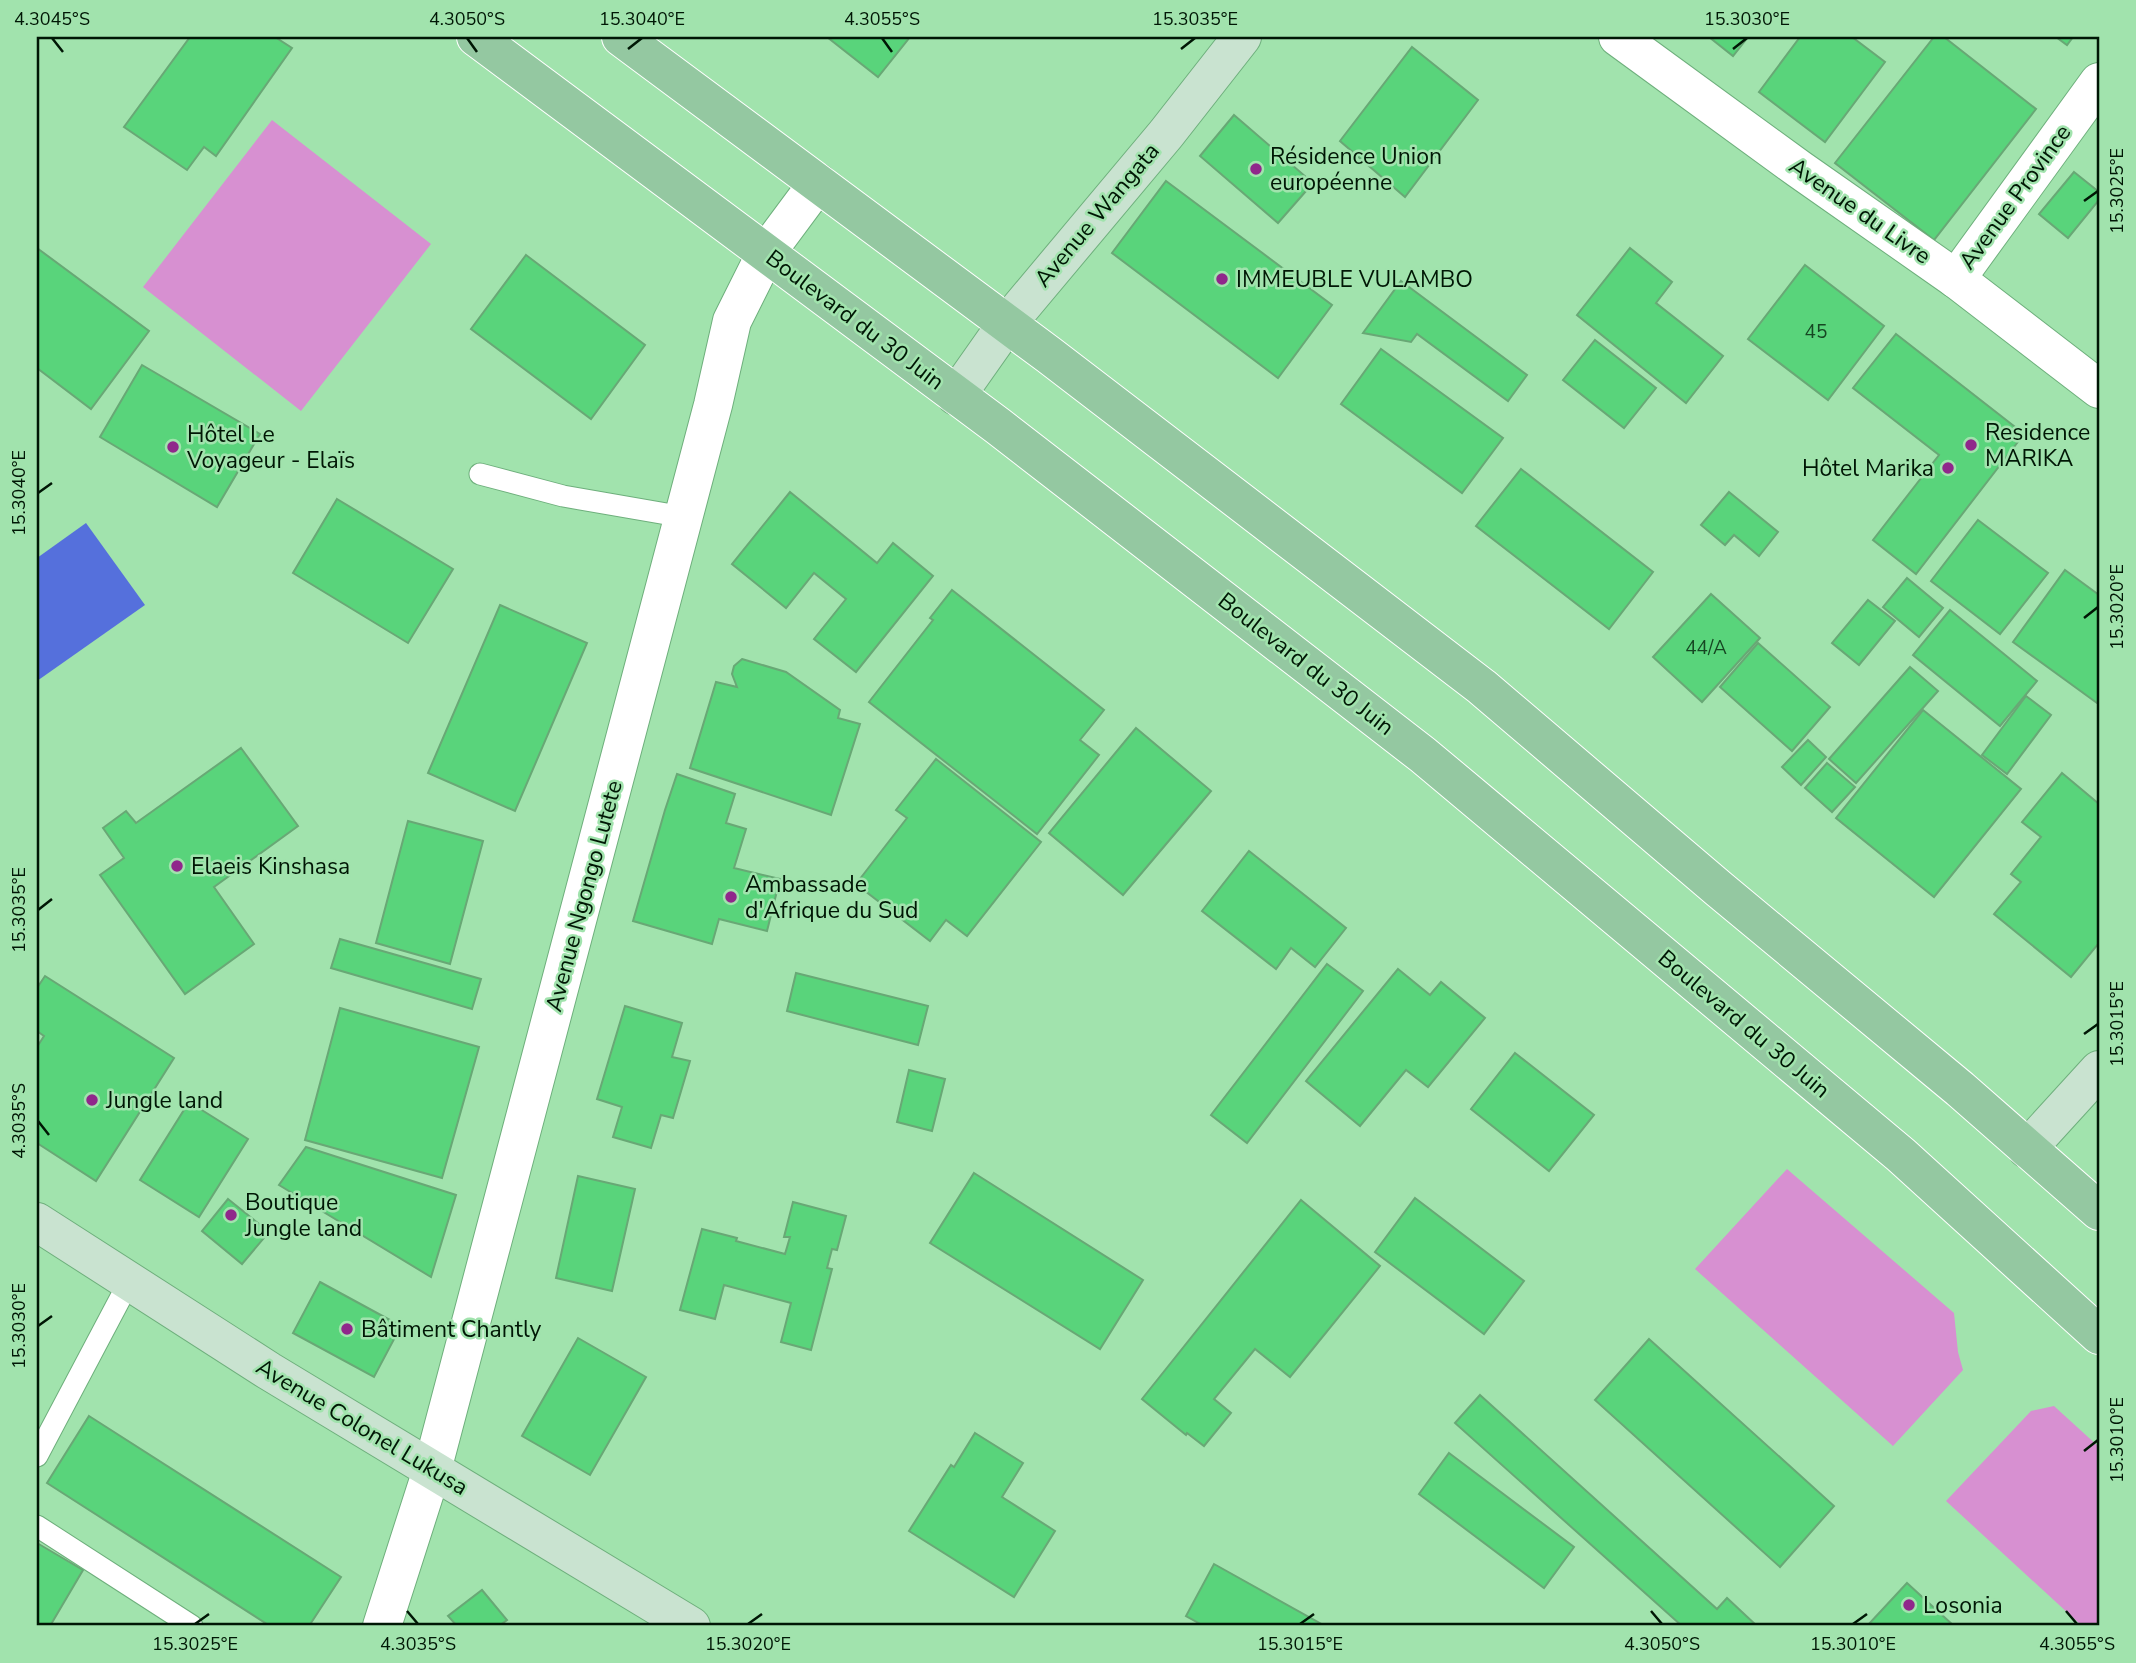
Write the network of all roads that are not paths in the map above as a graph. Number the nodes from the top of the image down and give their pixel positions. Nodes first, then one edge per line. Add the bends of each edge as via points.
1 (477, 37) edge
2 (621, 37) edge
3 (1242, 37) edge
4 (1619, 37) edge
5 (2099, 82) edge
6 (818, 183) junction
7 (766, 253) junction
8 (1956, 279) junction
9 (1006, 325) junction
10 (2099, 389) edge
11 (956, 396) junction
12 (480, 474) dead end
13 (684, 517) junction
14 (2099, 1070) edge
15 (2027, 1149) junction
16 (2099, 1211) edge
17 (37, 1222) edge
18 (129, 1282) junction
19 (2099, 1335) edge
20 (37, 1456) edge
21 (432, 1470) junction
22 (37, 1526) edge
23 (192, 1626) edge
24 (382, 1626) edge
25 (691, 1626) edge

1 - 7 main road, Boulevard du 30 Juin
2 - 6 main road
3 - 9 main road, Avenue Wangata
4 - 8 street, Avenue du Livre
5 - 8 street, Avenue Province
6 - 7 street, Avenue Ngongo Lutete
6 - 9 main road
7 - 11 main road, Boulevard du 30 Juin
7 - 13 street, Avenue Ngongo Lutete via 732,321
8 - 10 street, Avenue du Livre
9 - 11 main road, Avenue Wangata
9 - 15 main road via 1482,687
11 - 19 main road, Boulevard du 30 Juin via 1423,755 1901,1155
12 - 13 lane via 564,496
13 - 21 street, Avenue Ngongo Lutete
14 - 15 main road
15 - 16 main road
17 - 18 main road, Avenue Colonel Lukusa
18 - 20 lane
18 - 21 main road, Avenue Colonel Lukusa
21 - 24 street, Avenue Ngongo Lutete
21 - 25 main road, Avenue Colonel Lukusa
22 - 23 lane

